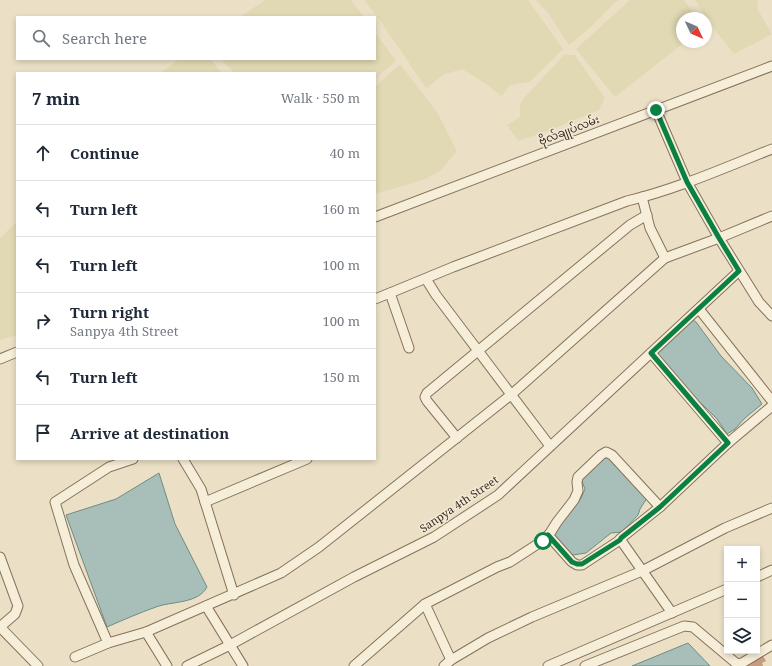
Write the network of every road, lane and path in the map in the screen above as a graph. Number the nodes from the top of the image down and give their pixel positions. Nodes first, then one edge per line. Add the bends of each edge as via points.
1 (772, 66) edge
2 (656, 110) junction
3 (772, 149) edge
4 (687, 182) junction
5 (642, 197) junction
6 (647, 215) junction
7 (772, 216) edge
8 (376, 217) edge
9 (719, 238) junction
10 (665, 258) junction
11 (739, 271) junction
12 (426, 279) junction
13 (390, 293) junction
14 (376, 299) edge
15 (699, 309) junction
16 (772, 316) edge
17 (409, 348) dead end
18 (478, 351) junction
19 (16, 352) edge
20 (651, 353) junction
21 (0, 359) edge
22 (510, 395) junction
23 (772, 401) edge
24 (772, 406) edge
25 (456, 438) junction
26 (728, 443) junction
27 (550, 446) junction
28 (130, 460) edge
29 (184, 460) edge
30 (305, 460) edge
31 (205, 502) junction
32 (660, 507) junction
33 (772, 508) edge
34 (548, 535) junction
35 (620, 540) junction
36 (0, 557) edge
37 (772, 570) edge
38 (642, 571) junction
39 (760, 576) edge
40 (724, 590) edge
41 (234, 595) junction
42 (425, 604) junction
43 (206, 606) junction
44 (672, 613) junction
45 (0, 627) edge
46 (146, 632) junction
47 (108, 643) junction
48 (230, 645) junction
49 (772, 645) edge
50 (75, 657) dead end
51 (447, 663) edge
52 (736, 665) edge
53 (38, 666) edge
54 (167, 666) edge
55 (187, 666) edge
56 (242, 666) edge
57 (354, 666) edge
58 (548, 666) edge
59 (585, 666) edge

1 - 2 street, ဗိုလ်ချုပ်လမ်း
2 - 4 street
2 - 8 street, ဗိုလ်ချုပ်လမ်း
3 - 4 street
4 - 5 street
4 - 9 street
5 - 6 street
5 - 12 street
6 - 10 street via 650,228
6 - 18 street via 630,225
7 - 9 street
9 - 10 street
9 - 11 street
10 - 22 street
11 - 15 street, Sanpya 4th Street
11 - 16 street via 759,302
12 - 13 street
12 - 18 street
13 - 14 street
13 - 17 street
15 - 20 street, Sanpya 4th Street
15 - 23 street
18 - 22 street
18 - 25 street via 425,397
19 - 21 street
20 - 26 street
20 - 27 street, Sanpya 4th Street
22 - 25 street
22 - 27 street
24 - 26 street
25 - 41 street via 281,574
26 - 32 street
27 - 48 street, Sanpya 4th Street via 498,496 434,537 354,577
28 - 47 street via 109,467 55,502 74,565
29 - 31 street via 201,489
30 - 31 street
31 - 41 street
32 - 34 street via 612,455 606,452 578,477 578,491 574,500
32 - 35 street
33 - 38 street via 725,528
34 - 35 street via 572,562 577,564 585,563
34 - 42 street via 510,562
35 - 38 street
36 - 45 street via 18,603 15,614
37 - 39 street
38 - 44 street
38 - 51 street via 526,620 488,638
40 - 44 street
41 - 43 street
42 - 51 street
42 - 57 street
43 - 46 street
43 - 48 street
44 - 58 street
45 - 53 street
46 - 47 street
46 - 54 street
47 - 50 street
48 - 55 street, Sanpya 4th Street
48 - 56 street
49 - 52 street
52 - 59 street via 693,627 684,626

